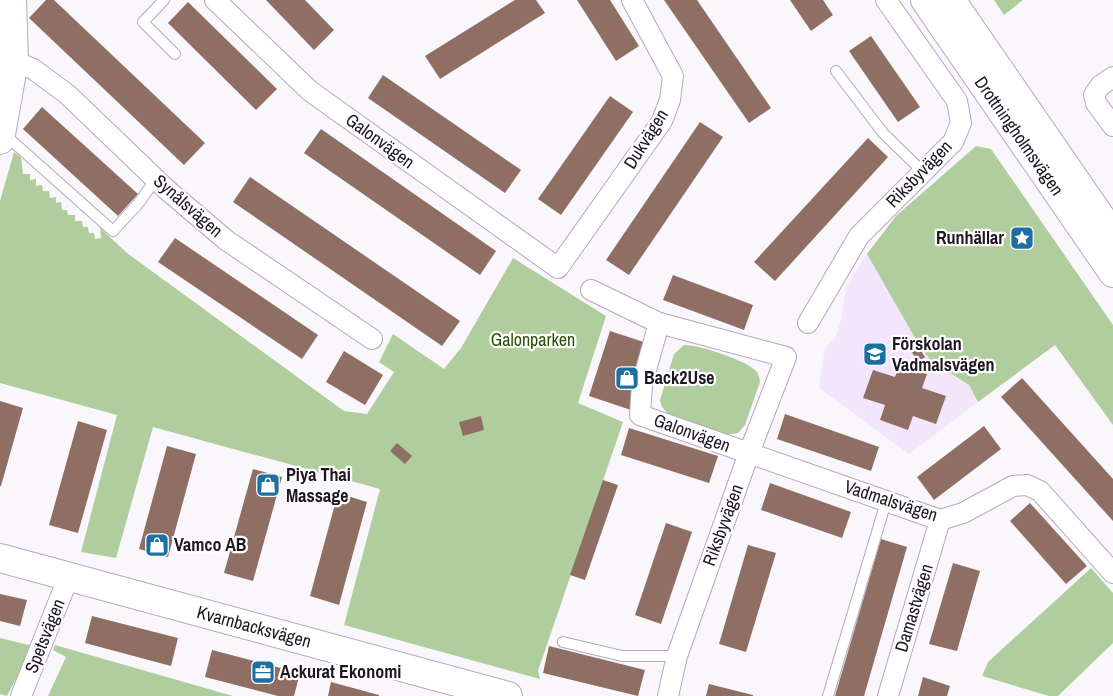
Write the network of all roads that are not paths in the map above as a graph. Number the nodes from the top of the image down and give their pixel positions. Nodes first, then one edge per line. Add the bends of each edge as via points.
1 (12, 0) edge
2 (164, 0) edge
3 (214, 0) edge
4 (632, 0) edge
5 (886, 0) edge
6 (925, 0) edge
7 (951, 0) edge
8 (175, 54) dead end
9 (14, 61) junction
10 (836, 71) dead end
11 (1113, 77) edge
12 (961, 123) joint
13 (1113, 126) edge
14 (0, 139) edge
15 (922, 171) junction
16 (156, 179) junction
17 (1113, 235) edge
18 (558, 268) joint
19 (1113, 273) edge
20 (591, 290) dead end
21 (660, 322) junction
22 (808, 323) dead end
23 (372, 339) dead end
24 (749, 454) junction
25 (886, 502) junction
26 (940, 520) junction
27 (0, 558) edge
28 (1113, 572) edge
29 (69, 576) junction
30 (563, 642) dead end
31 (677, 656) junction
32 (21, 696) edge
33 (508, 696) edge
34 (668, 696) edge
35 (828, 696) edge
36 (888, 696) edge

1 - 9 street
2 - 8 lane via 143,22
3 - 18 street, Galonvägen via 310,91
4 - 18 street, Dukvägen via 673,76 670,100 662,121
5 - 12 street, Drottningholmsvägen via 957,102
6 - 19 street, Drottningholmsvägen
7 - 17 street, Drottningholmsvägen
9 - 14 street
9 - 16 street, Synålsvägen via 33,69 67,94
10 - 15 lane via 883,133
11 - 13 street via 1094,95
12 - 15 street, Riksbyvägen via 953,142
14 - 16 lane via 12,142 113,231
15 - 22 street, Riksbyvägen via 859,236
16 - 23 street, Synålsvägen via 226,240
20 - 21 street
21 - 24 street, Galonvägen via 642,384 640,415
21 - 24 street, Riksbyvägen via 786,357
24 - 25 street, Vadmalsvägen
24 - 31 street, Riksbyvägen
25 - 26 street, Vadmalsvägen
25 - 35 lane
26 - 28 street, Vadmalsvägen via 963,513 1013,486 1027,485 1040,492
26 - 36 street, Damastvägen
27 - 29 street, Kvarnbacksvägen
29 - 32 street, Spetsvägen
29 - 33 street, Kvarnbacksvägen
30 - 31 lane via 622,656
31 - 34 street, Riksbyvägen

